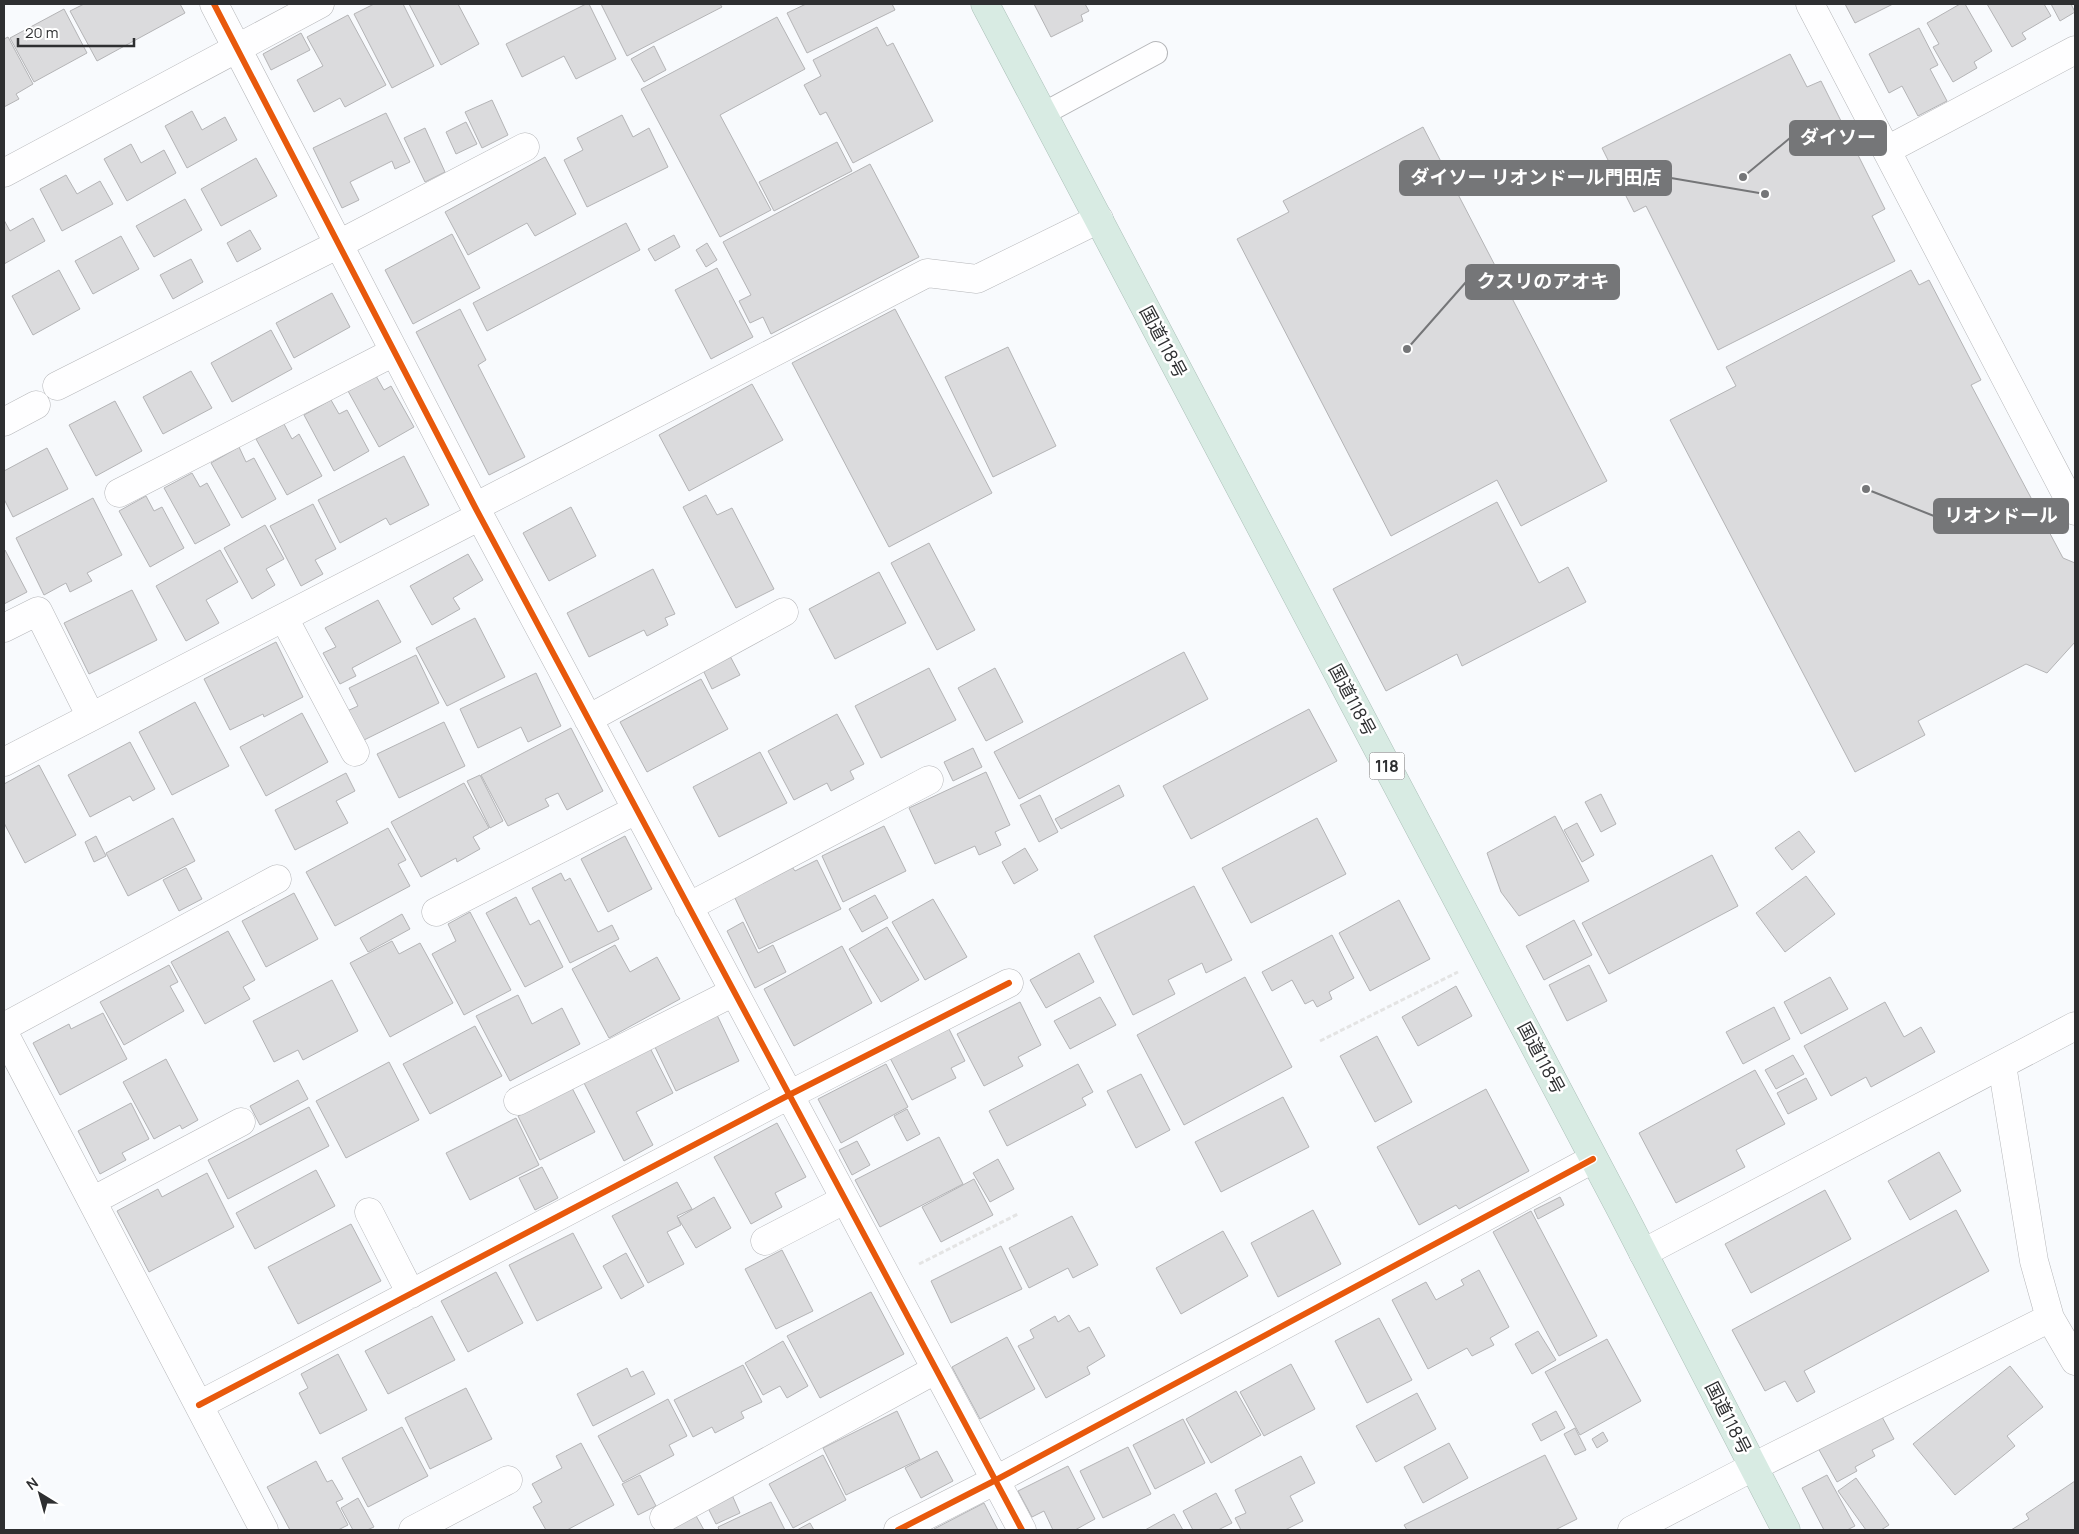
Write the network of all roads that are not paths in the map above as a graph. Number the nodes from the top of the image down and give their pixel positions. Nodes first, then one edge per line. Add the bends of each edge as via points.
1 (214, 4) edge
2 (320, 4) edge
3 (985, 4) edge
4 (1810, 4) edge
5 (237, 48) junction
6 (2075, 50) edge
7 (1156, 53) dead end
8 (1043, 114) junction
9 (525, 147) dead end
10 (1887, 150) junction
11 (4, 173) edge
12 (1098, 219) junction
13 (338, 244) junction
14 (394, 352) junction
15 (57, 386) dead end
16 (36, 405) dead end
17 (4, 422) edge
18 (119, 493) dead end
19 (477, 511) junction
20 (2075, 511) edge
21 (784, 612) dead end
22 (284, 618) junction
23 (4, 628) edge
24 (91, 717) junction
25 (588, 719) junction
26 (355, 752) dead end
27 (4, 762) edge
28 (929, 780) dead end
29 (636, 810) junction
30 (276, 880) dead end
31 (688, 907) junction
32 (436, 912) dead end
33 (1009, 983) dead end
34 (734, 992) junction
35 (4, 1026) edge
36 (2075, 1026) edge
37 (4, 1032) edge
38 (2002, 1065) junction
39 (789, 1095) junction
40 (518, 1101) dead end
41 (241, 1122) dead end
42 (1593, 1159) junction
43 (844, 1200) junction
44 (92, 1201) junction
45 (369, 1212) dead end
46 (765, 1241) dead end
47 (1643, 1253) junction
48 (411, 1294) junction
49 (2050, 1318) junction
50 (2075, 1361) edge
51 (935, 1370) junction
52 (199, 1405) junction
53 (1753, 1467) junction
54 (508, 1480) dead end
55 (994, 1481) junction
56 (664, 1518) dead end
57 (264, 1530) edge
58 (413, 1530) edge
59 (898, 1530) edge
60 (1022, 1530) edge
61 (1632, 1530) edge
62 (1786, 1530) edge

1 - 5 street
2 - 5 street
3 - 8 highway, 国道118号 / 118
4 - 10 street
5 - 11 street
5 - 13 street
6 - 10 street
7 - 8 lane
8 - 12 highway, 国道118号 / 118
9 - 13 street
10 - 20 street
12 - 19 street via 977,280 927,273
12 - 42 highway, 国道118号 / 118
13 - 14 street
13 - 15 street
14 - 18 street
14 - 19 street
16 - 17 street
19 - 22 street
19 - 25 street
21 - 25 street
22 - 24 street
22 - 26 street
23 - 24 street via 38,611
24 - 27 street
25 - 29 street
28 - 31 street
29 - 31 street
29 - 32 street
30 - 35 street
31 - 34 street
33 - 39 street
34 - 39 street
34 - 40 street
36 - 38 street
37 - 44 street
38 - 47 street
38 - 49 street via 2034,1261
39 - 43 street
39 - 48 street
41 - 44 street
42 - 47 highway, 国道118号 / 118
42 - 55 street
43 - 46 street
43 - 51 street
44 - 52 street
45 - 48 street
47 - 53 highway, 国道118号 / 118
48 - 52 street
49 - 50 street
49 - 53 street
51 - 55 street
51 - 56 street
52 - 57 street
53 - 61 street
53 - 62 highway, 国道118号 / 118
54 - 58 street
55 - 59 street
55 - 60 street

